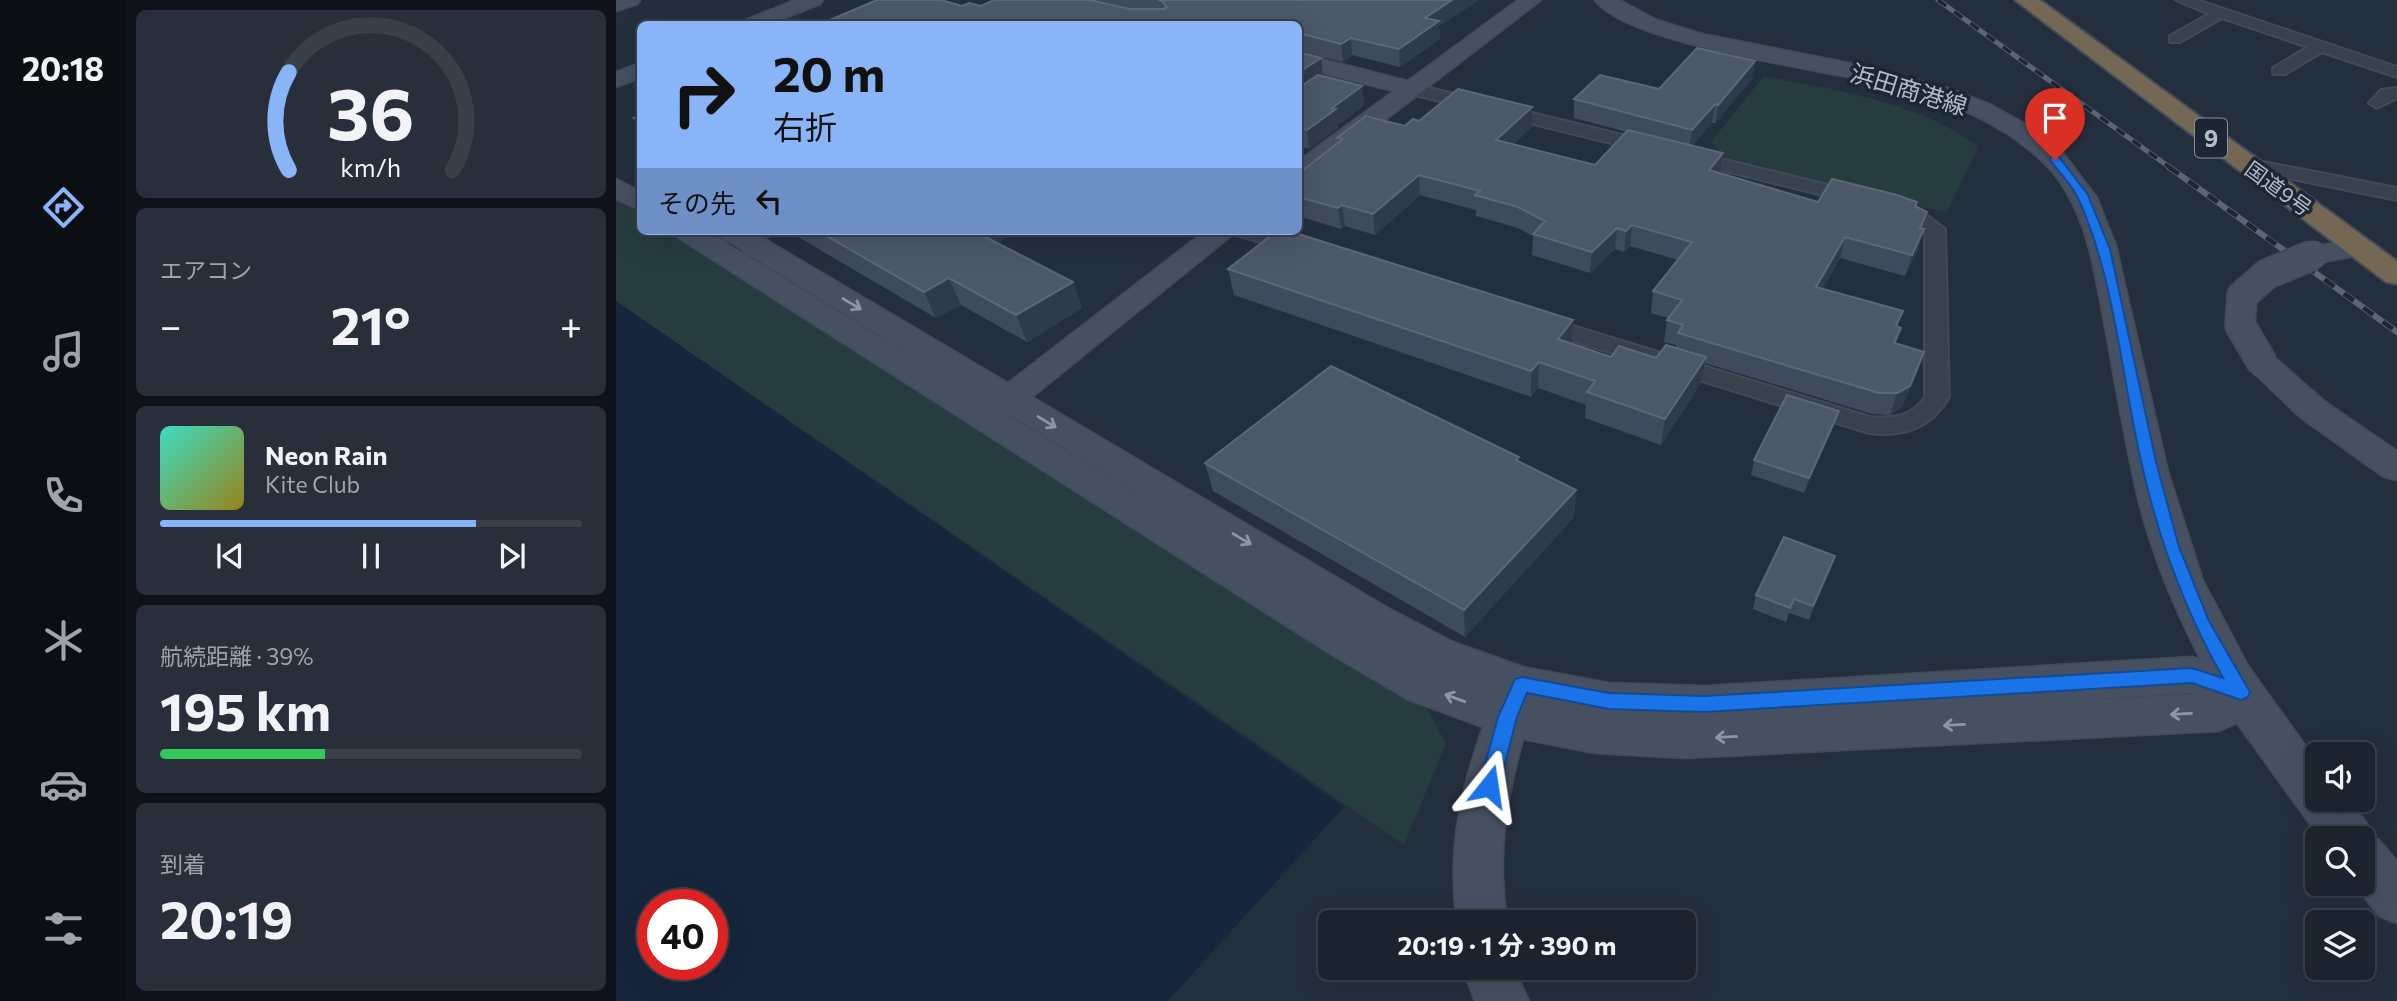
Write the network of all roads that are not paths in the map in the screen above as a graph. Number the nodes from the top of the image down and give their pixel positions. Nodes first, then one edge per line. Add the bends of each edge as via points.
1 (630, 0) edge
2 (813, 0) edge
3 (1531, 0) edge
4 (1605, 0) edge
5 (2026, 0) edge
6 (2183, 0) edge
7 (616, 5) edge
8 (2219, 15) junction
9 (760, 21) edge
10 (2175, 39) dead end
11 (2319, 47) junction
12 (1302, 61) edge
13 (637, 71) edge
14 (2279, 71) dead end
15 (2397, 72) edge
16 (616, 80) edge
17 (1413, 89) junction
18 (2397, 93) edge
19 (2378, 103) dead end
20 (616, 162) edge
21 (2248, 165) junction
22 (1302, 171) edge
23 (637, 175) edge
24 (616, 187) edge
25 (2397, 194) edge
26 (637, 200) edge
27 (714, 235) edge
28 (1218, 235) edge
29 (1257, 235) edge
30 (741, 239) edge
31 (2360, 247) junction
32 (2313, 255) joint
33 (1324, 256) edge
34 (2397, 275) edge
35 (1523, 318) edge
36 (997, 408) junction
37 (2397, 468) edge
38 (2241, 692) junction
39 (1515, 701) junction
40 (2305, 781) edge
41 (2328, 812) edge
42 (2339, 826) edge
43 (2375, 872) edge
44 (2397, 900) edge
45 (1480, 910) edge
46 (1493, 980) edge
47 (1502, 1001) edge

1 - 7 street
2 - 9 street
3 - 17 street
4 - 38 street, 浜田商港線 via 1653,26 1699,40 1932,91 2020,131 2055,160 2082,195 2104,249 2148,462 2171,547 2201,623
5 - 21 highway, 国道9号 / 9
6 - 8 street
8 - 10 street
8 - 11 street
11 - 14 street
11 - 15 street
12 - 17 street
13 - 16 street
17 - 22 street
17 - 35 street via 1907,210 1928,222 1937,237 1937,397 1925,414 1900,426 1869,425
18 - 19 street via 2387,94
20 - 23 street
21 - 25 street
21 - 31 highway, 国道9号 / 9
24 - 26 street
27 - 30 street
28 - 36 street
29 - 33 street
30 - 36 street
31 - 32 street
31 - 34 highway, 国道9号 / 9
32 - 37 street, bridge via 2267,274 2242,296 2240,325 2263,364 2312,409
36 - 39 street via 1344,641 1422,686
38 - 39 street via 2219,712 1685,739 1595,734
38 - 40 street, 浜田商港線
39 - 45 street via 1483,810 1475,872
41 - 42 street, 浜田商港線
43 - 44 street
46 - 47 street

